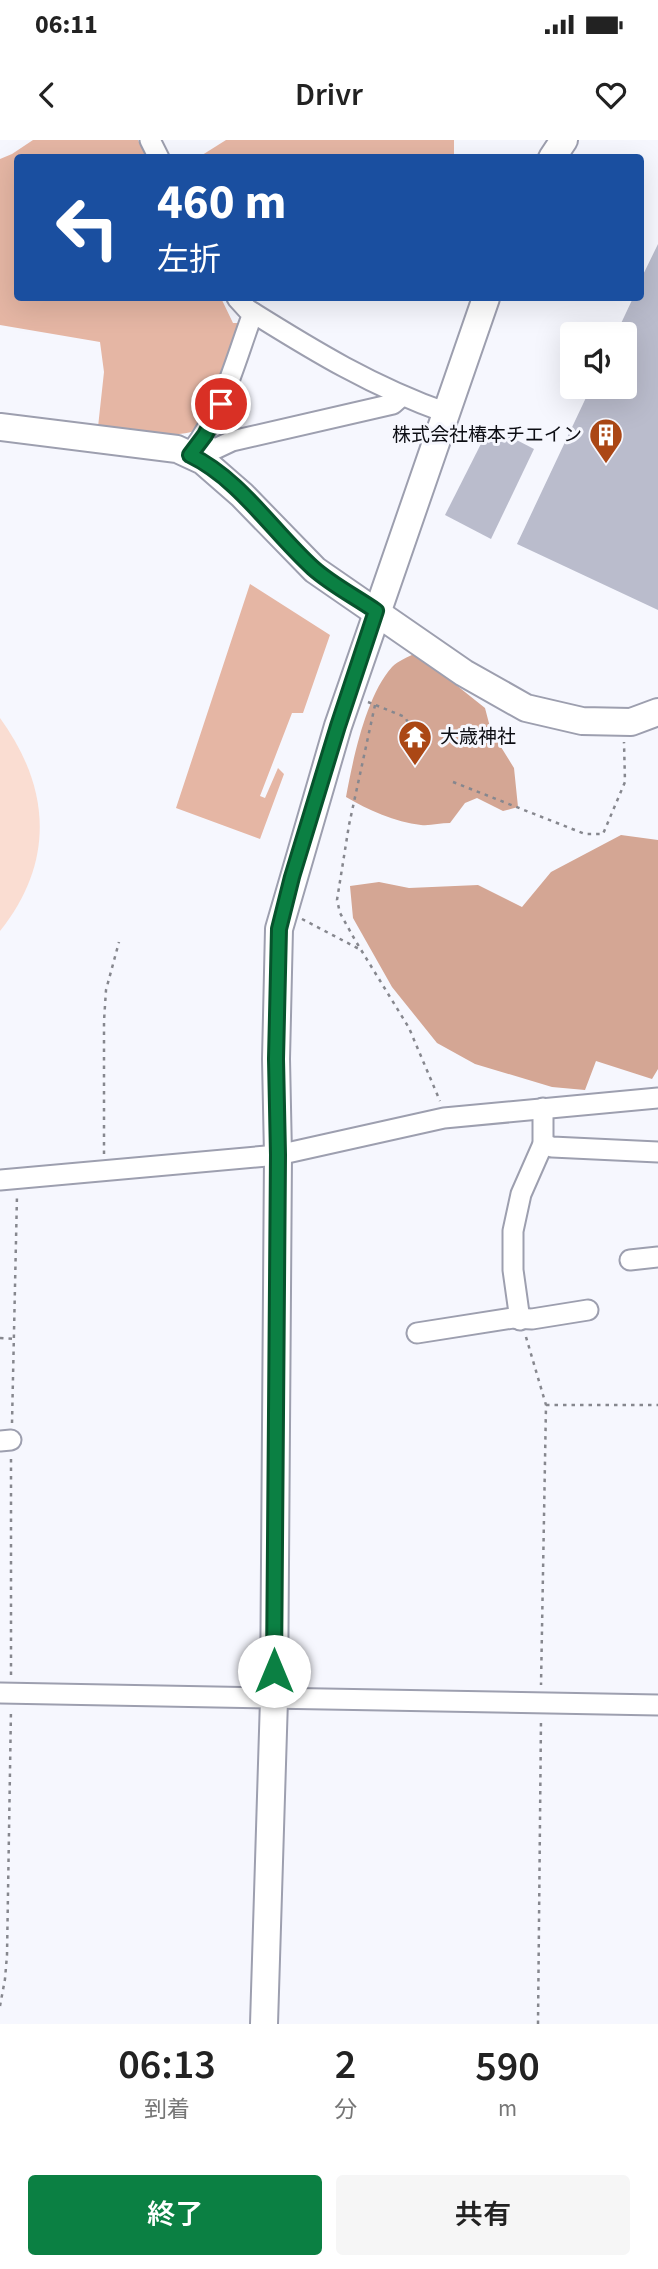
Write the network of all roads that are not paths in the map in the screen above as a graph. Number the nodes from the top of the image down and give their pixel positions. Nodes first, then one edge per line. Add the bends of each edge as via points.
1 (240, 301) edge
2 (485, 301) edge
3 (253, 313) junction
4 (402, 397) junction
5 (447, 413) junction
6 (0, 427) edge
7 (194, 449) junction
8 (376, 611) junction
9 (658, 712) edge
10 (658, 1098) edge
11 (543, 1108) junction
12 (543, 1144) junction
13 (658, 1152) edge
14 (278, 1155) junction
15 (0, 1180) edge
16 (658, 1257) edge
17 (630, 1260) dead end
18 (588, 1310) dead end
19 (520, 1320) junction
20 (417, 1333) dead end
21 (6, 1693) edge
22 (274, 1699) junction
23 (658, 1705) edge
24 (264, 2024) edge

1 - 3 street
2 - 5 street
3 - 4 street
3 - 7 street via 221,404
4 - 5 street
4 - 7 street via 393,404 232,441 215,449
5 - 8 street
6 - 7 street
7 - 8 street via 315,570
8 - 9 street via 464,673 526,708 582,721 631,722
8 - 14 street via 279,929
10 - 11 street
11 - 12 street
11 - 14 street via 444,1118
12 - 13 street
12 - 19 street via 521,1194 513,1231
14 - 15 street
14 - 22 street
16 - 17 street
18 - 19 street
19 - 20 street
21 - 22 street
22 - 23 street
22 - 24 street

